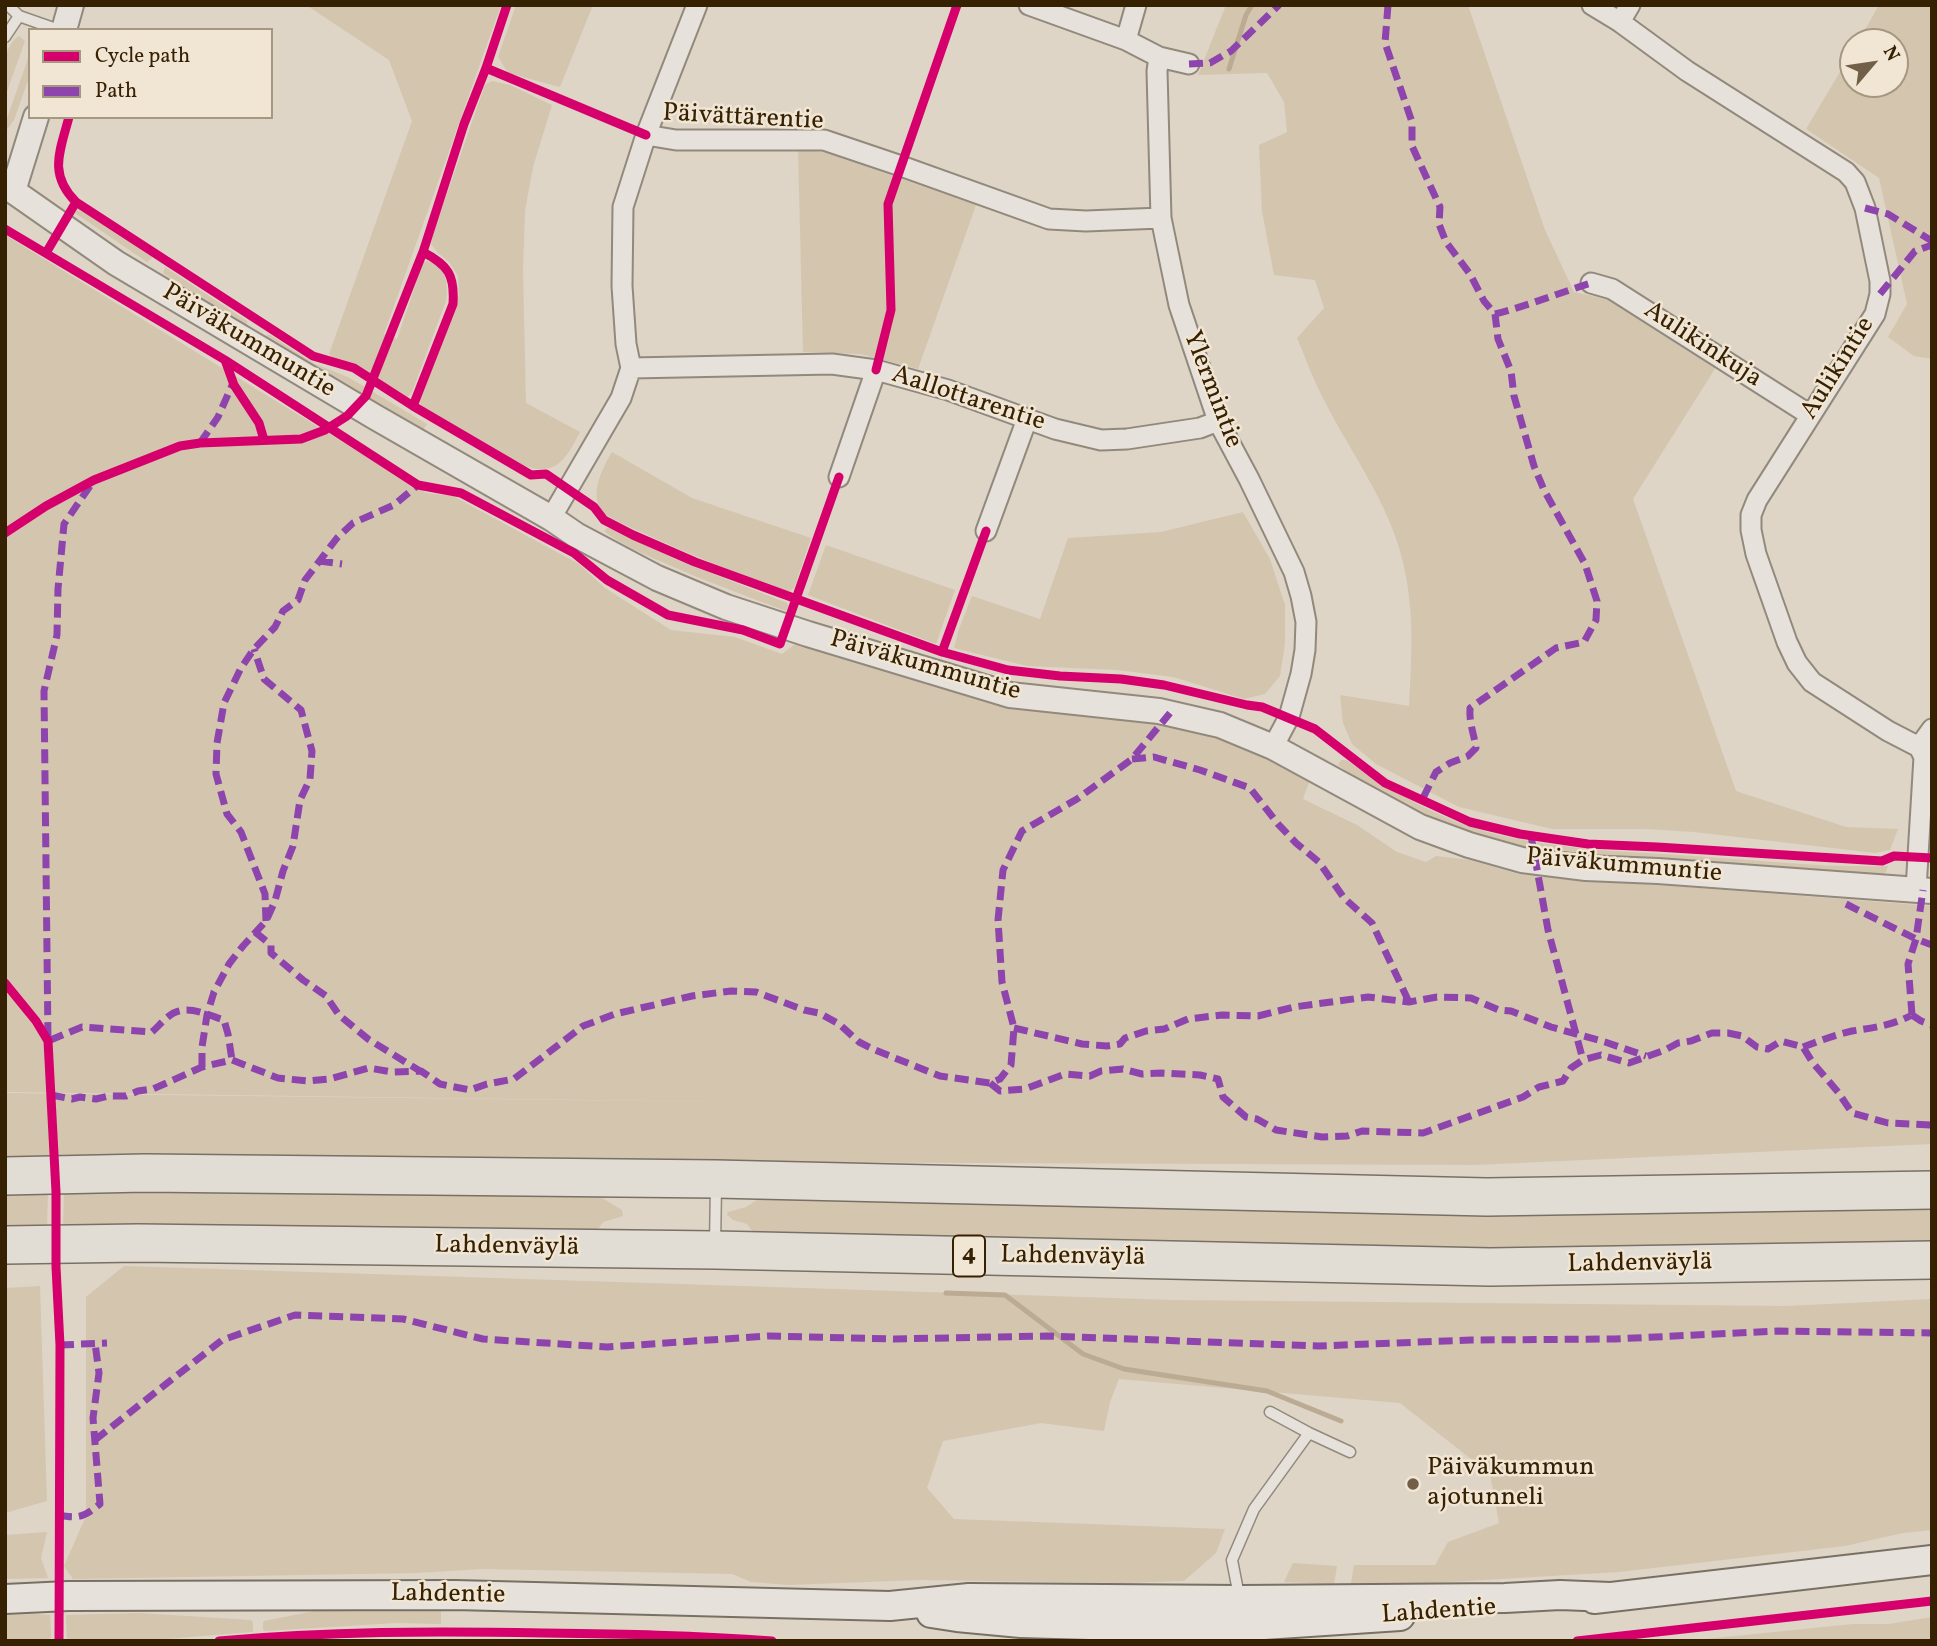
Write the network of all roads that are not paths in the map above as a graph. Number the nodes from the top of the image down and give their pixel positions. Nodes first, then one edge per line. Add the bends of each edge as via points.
1 (8, 5) edge
2 (71, 5) edge
3 (697, 5) edge
4 (1029, 5) edge
5 (1136, 5) edge
6 (1592, 5) edge
7 (1625, 14) edge
8 (19, 16) junction
9 (56, 28) edge
10 (63, 28) edge
11 (5, 37) edge
12 (1126, 40) junction
13 (1159, 57) junction
14 (1189, 64) dead end
15 (35, 119) edge
16 (646, 135) junction
17 (9, 189) edge
18 (1161, 218) junction
19 (1591, 283) dead end
20 (631, 368) junction
21 (876, 370) junction
22 (1810, 415) junction
23 (1027, 419) junction
24 (1218, 421) junction
25 (839, 477) dead end
26 (551, 518) junction
27 (986, 531) dead end
28 (1932, 729) edge
29 (1273, 747) junction
30 (1925, 754) edge
31 (1924, 890) edge
32 (5, 1176) edge
33 (716, 1179) junction
34 (1932, 1190) edge
35 (5, 1245) edge
36 (715, 1250) junction
37 (1932, 1260) edge
38 (1270, 1412) dead end
39 (1309, 1433) junction
40 (1350, 1452) dead end
41 (1932, 1560) edge
42 (5, 1599) edge
43 (1237, 1621) junction

1 - 8 lane
2 - 10 street
3 - 16 street
4 - 12 street
5 - 12 street
6 - 7 street, Aulikintie
7 - 22 street, Aulikintie via 1687,71 1855,182 1865,208 1880,294 1875,314
8 - 9 lane
8 - 11 lane
12 - 13 street
13 - 14 street
13 - 18 street, Ylermintie
15 - 17 street
16 - 18 street, Päivättärentie via 676,140 824,140 1049,219
16 - 20 street via 623,208 622,286
17 - 26 street, Päiväkummuntie via 116,263
18 - 24 street, Ylermintie via 1179,305
19 - 22 street, Aulikinkuja via 1612,289
20 - 21 street, Aallottarentie via 832,364
20 - 26 street via 621,398
21 - 23 street, Aallottarentie
21 - 25 street
22 - 30 street, Aulikintie via 1751,515 1756,554 1787,642 1812,682
23 - 24 street, Aallottarentie via 1101,440 1200,428
23 - 27 street
24 - 29 street, Ylermintie via 1294,572 1306,622 1301,674 1289,717
26 - 29 street, Päiväkummuntie via 657,578 797,631 1010,695 1159,710 1220,725
28 - 30 street
29 - 31 street, Päiväkummuntie via 1420,827 1522,859 1586,868
30 - 31 street
32 - 33 highway via 145,1173
33 - 34 highway via 1487,1197
33 - 36 lane
35 - 36 highway, Lahdenväylä / 4
36 - 37 highway, Lahdenväylä / 4 via 1490,1268
38 - 39 lane
39 - 40 lane
39 - 43 lane via 1254,1509 1232,1560
41 - 43 main road, Lahdentie via 1561,1605
42 - 43 main road, Lahdentie via 455,1595 890,1606 969,1598

